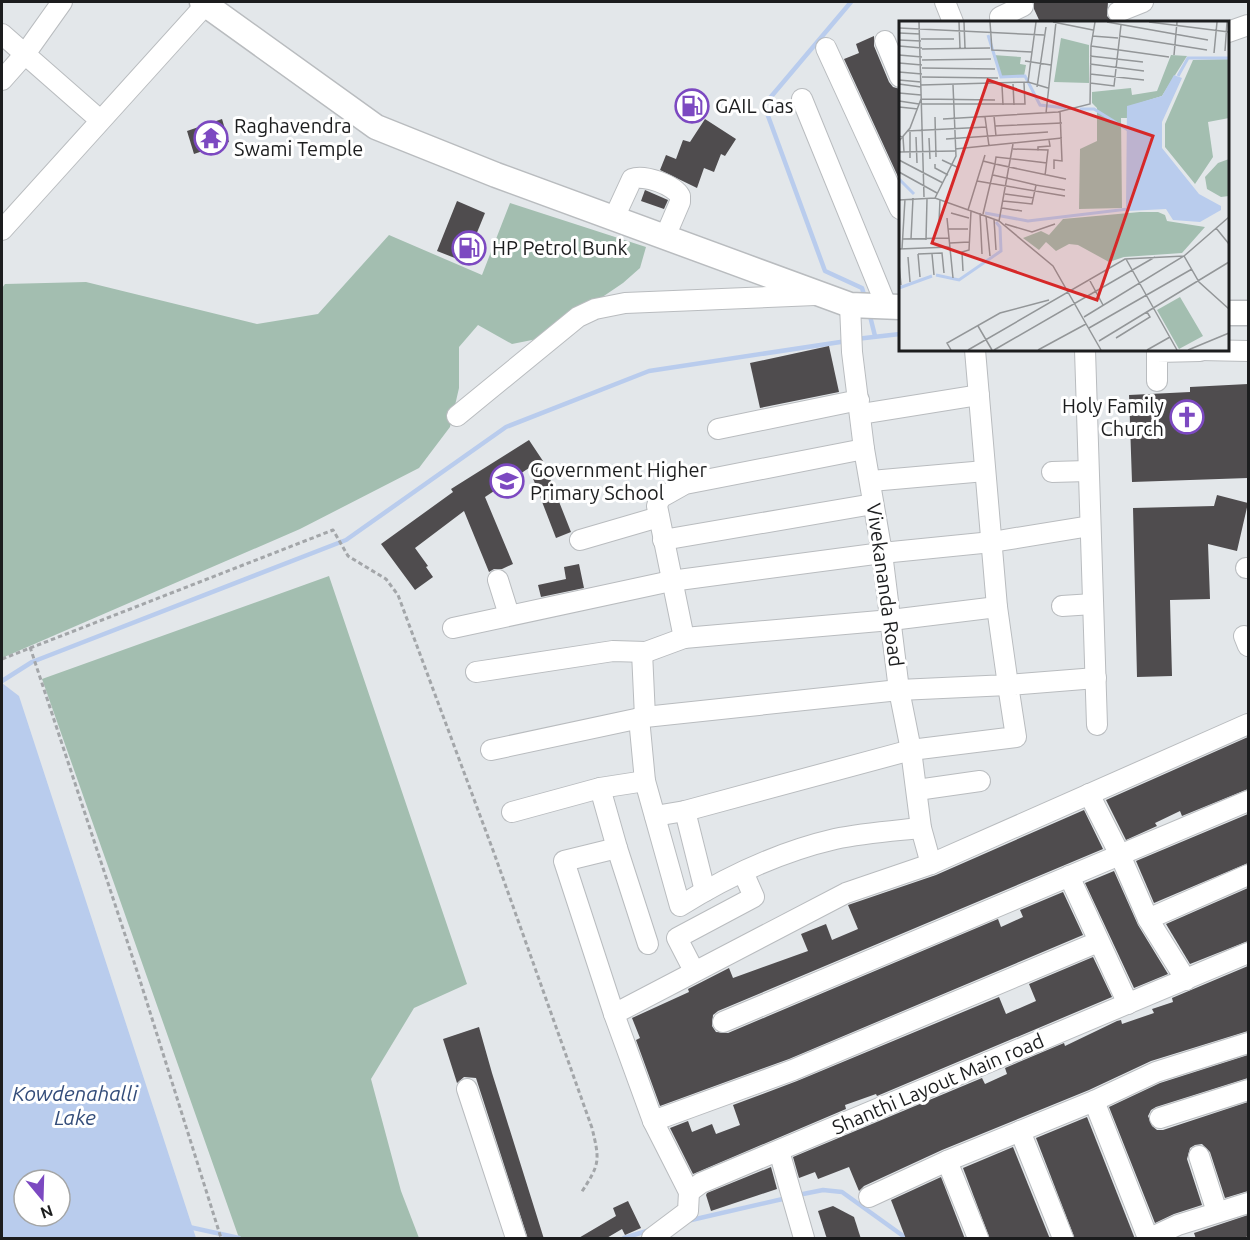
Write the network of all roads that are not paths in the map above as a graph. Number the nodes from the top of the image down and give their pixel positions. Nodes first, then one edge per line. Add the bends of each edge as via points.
1 (62, 2) edge
2 (205, 2) edge
3 (945, 2) edge
4 (1022, 2) edge
5 (1143, 2) edge
6 (1118, 12) edge
7 (953, 21) edge
8 (1001, 21) edge
9 (1248, 25) edge
10 (1229, 31) edge
11 (2, 34) edge
12 (885, 41) dead end
13 (826, 48) dead end
14 (25, 54) junction
15 (899, 75) edge
16 (2, 80) edge
17 (802, 99) dead end
18 (100, 120) junction
19 (899, 207) edge
20 (614, 218) junction
21 (2, 231) edge
22 (665, 237) junction
23 (821, 295) junction
24 (850, 306) junction
25 (893, 306) edge
26 (1229, 313) edge
27 (1248, 314) edge
28 (975, 351) edge
29 (1084, 351) edge
30 (1178, 351) edge
31 (1229, 351) edge
32 (1248, 351) edge
33 (1157, 381) dead end
34 (979, 395) junction
35 (860, 407) junction
36 (457, 416) dead end
37 (718, 429) dead end
38 (864, 449) junction
39 (985, 471) junction
40 (1088, 471) junction
41 (1052, 472) dead end
42 (871, 481) junction
43 (873, 504) junction
44 (659, 517) junction
45 (1090, 526) junction
46 (580, 540) dead end
47 (663, 540) junction
48 (992, 542) junction
49 (882, 553) junction
50 (498, 580) dead end
51 (671, 581) junction
52 (1092, 603) junction
53 (1062, 606) dead end
54 (997, 607) junction
55 (509, 615) junction
56 (891, 620) junction
57 (453, 628) dead end
58 (684, 638) junction
59 (642, 652) junction
60 (476, 672) dead end
61 (1096, 678) junction
62 (1008, 685) junction
63 (900, 690) junction
64 (642, 718) junction
65 (1248, 724) edge
66 (1097, 725) dead end
67 (491, 750) dead end
68 (911, 750) junction
69 (980, 780) dead end
70 (645, 781) junction
71 (600, 788) junction
72 (916, 790) junction
73 (1089, 794) junction
74 (1248, 801) edge
75 (685, 811) junction
76 (512, 812) dead end
77 (655, 816) junction
78 (921, 828) junction
79 (616, 848) junction
80 (1120, 855) junction
81 (931, 864) junction
82 (743, 872) junction
83 (1248, 875) edge
84 (1069, 876) junction
85 (705, 891) junction
86 (1148, 919) junction
87 (1098, 942) junction
88 (648, 944) dead end
89 (1248, 953) edge
90 (694, 971) junction
91 (1186, 980) junction
92 (1128, 1004) junction
93 (614, 1014) junction
94 (723, 1022) dead end
95 (1248, 1043) edge
96 (467, 1089) dead end
97 (1248, 1089) edge
98 (1094, 1101) junction
99 (1160, 1118) dead end
100 (653, 1121) junction
101 (1020, 1131) junction
102 (779, 1150) junction
103 (1199, 1156) dead end
104 (947, 1161) junction
105 (689, 1192) junction
106 (868, 1197) dead end
107 (1248, 1203) edge
108 (1216, 1212) junction
109 (516, 1239) edge
110 (652, 1239) edge
111 (804, 1239) edge
112 (978, 1239) edge
113 (1063, 1239) edge
114 (1149, 1239) edge

1 - 14 street
2 - 18 street
2 - 20 main road via 376,127
3 - 7 street
4 - 8 street via 1023,6 1000,17
5 - 6 street
9 - 10 street
11 - 14 street
12 - 15 street
13 - 19 street
14 - 16 street
14 - 18 street
17 - 25 street
18 - 21 street
20 - 22 main road
20 - 22 street via 632,179 640,177 673,187 680,202
22 - 23 main road
23 - 24 main road
23 - 36 street via 624,303 595,309 578,318
24 - 25 main road
24 - 35 street, Vivekananda Road
26 - 27 main road
28 - 34 street
29 - 40 street
30 - 33 street via 1157,352
31 - 32 street
34 - 35 street
34 - 39 street
35 - 37 street
35 - 38 street, Vivekananda Road
38 - 42 street, Vivekananda Road
38 - 44 street via 685,484 660,498
39 - 42 street
39 - 48 street
40 - 41 street
40 - 45 street
42 - 43 street, Vivekananda Road
43 - 47 street
43 - 49 street, Vivekananda Road
44 - 46 street
44 - 47 street
45 - 48 street
45 - 52 street
47 - 51 street
48 - 49 street
48 - 54 street
49 - 51 street
49 - 56 street, Vivekananda Road
50 - 55 street
51 - 55 street
51 - 58 street
52 - 53 street
52 - 61 street
54 - 56 street
54 - 62 street
55 - 57 street
56 - 58 street
56 - 63 street, Vivekananda Road
58 - 59 street
59 - 60 street via 613,651
59 - 64 street
61 - 62 street
61 - 66 street
62 - 63 street
62 - 68 street via 1016,737
63 - 64 street
63 - 68 street, Vivekananda Road
64 - 67 street
64 - 70 street
65 - 73 street
68 - 72 street, Vivekananda Road
68 - 75 street
69 - 72 street
70 - 71 street
70 - 77 street
71 - 76 street
71 - 79 street
72 - 78 street, Vivekananda Road
73 - 80 street
73 - 81 street
74 - 80 street
75 - 77 street
75 - 85 street
77 - 85 street via 680,906
78 - 81 street, Vivekananda Road
78 - 82 street via 837,839 776,856
79 - 88 street
79 - 93 street via 564,861
80 - 84 street
80 - 86 street
81 - 90 street via 846,893
82 - 85 street
82 - 90 street via 754,897 677,938
83 - 86 street
84 - 87 street
84 - 94 street
86 - 91 street
87 - 92 street
87 - 100 street via 793,1070
89 - 91 street, Shanthi Layout Main road
90 - 93 street
91 - 92 street, Shanthi Layout Main road
92 - 102 street, Shanthi Layout Main road
93 - 100 street
95 - 98 street via 1156,1072
96 - 109 street
97 - 99 street
98 - 101 street
98 - 114 street
100 - 105 street
101 - 104 street
101 - 113 street
102 - 105 street, Shanthi Layout Main road via 701,1183
102 - 111 street
103 - 108 street
104 - 106 street
104 - 112 street
105 - 110 street via 688,1211
107 - 108 street
108 - 114 street

